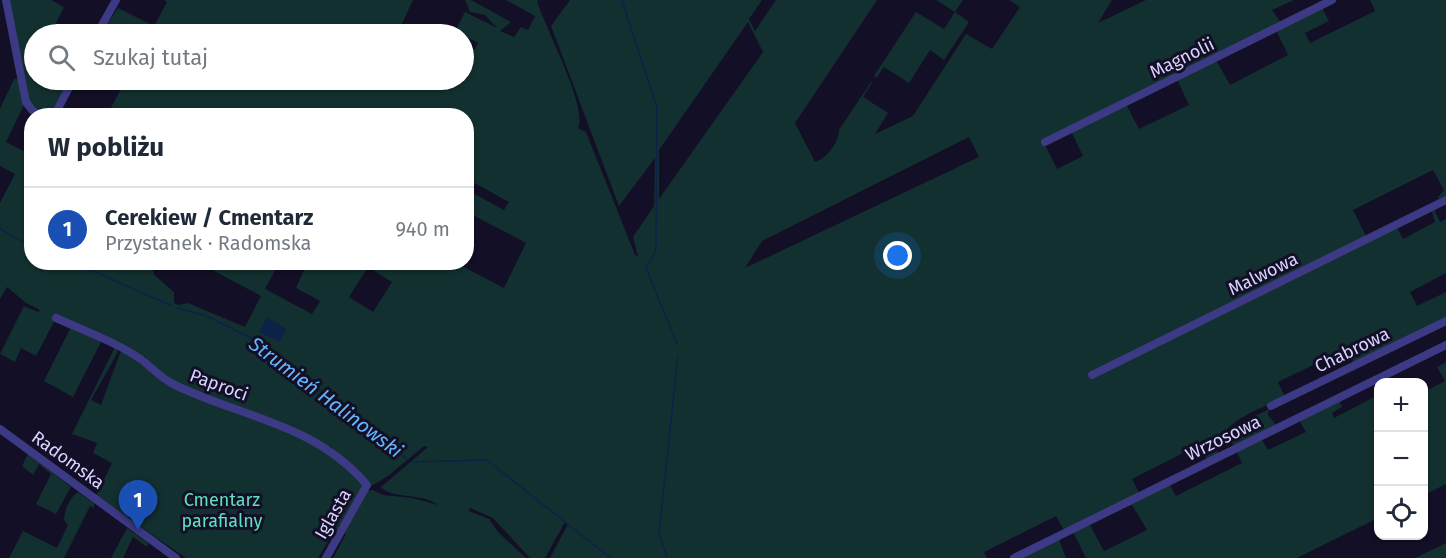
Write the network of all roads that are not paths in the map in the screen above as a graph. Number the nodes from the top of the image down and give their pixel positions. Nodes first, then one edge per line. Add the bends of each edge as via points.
1 (6, 0) edge
2 (116, 0) edge
3 (1332, 0) edge
4 (103, 24) edge
5 (68, 90) edge
6 (30, 108) edge
7 (58, 108) edge
8 (1045, 142) dead end
9 (1446, 200) edge
10 (56, 318) dead end
11 (1446, 321) edge
12 (1446, 345) edge
13 (1092, 375) dead end
14 (1271, 406) dead end
15 (0, 429) edge
16 (367, 485) joint
17 (176, 558) edge
18 (326, 558) edge
19 (1014, 558) edge

1 - 6 street via 26,102
2 - 4 street
3 - 8 street, Magnolii
5 - 7 street
9 - 13 street, Malwowa
10 - 16 street, Paproci via 105,339 175,385 326,447
11 - 14 street, Chabrowa
12 - 19 street, Wrzosowa
15 - 17 street, Radomska
16 - 18 street, Iglasta

